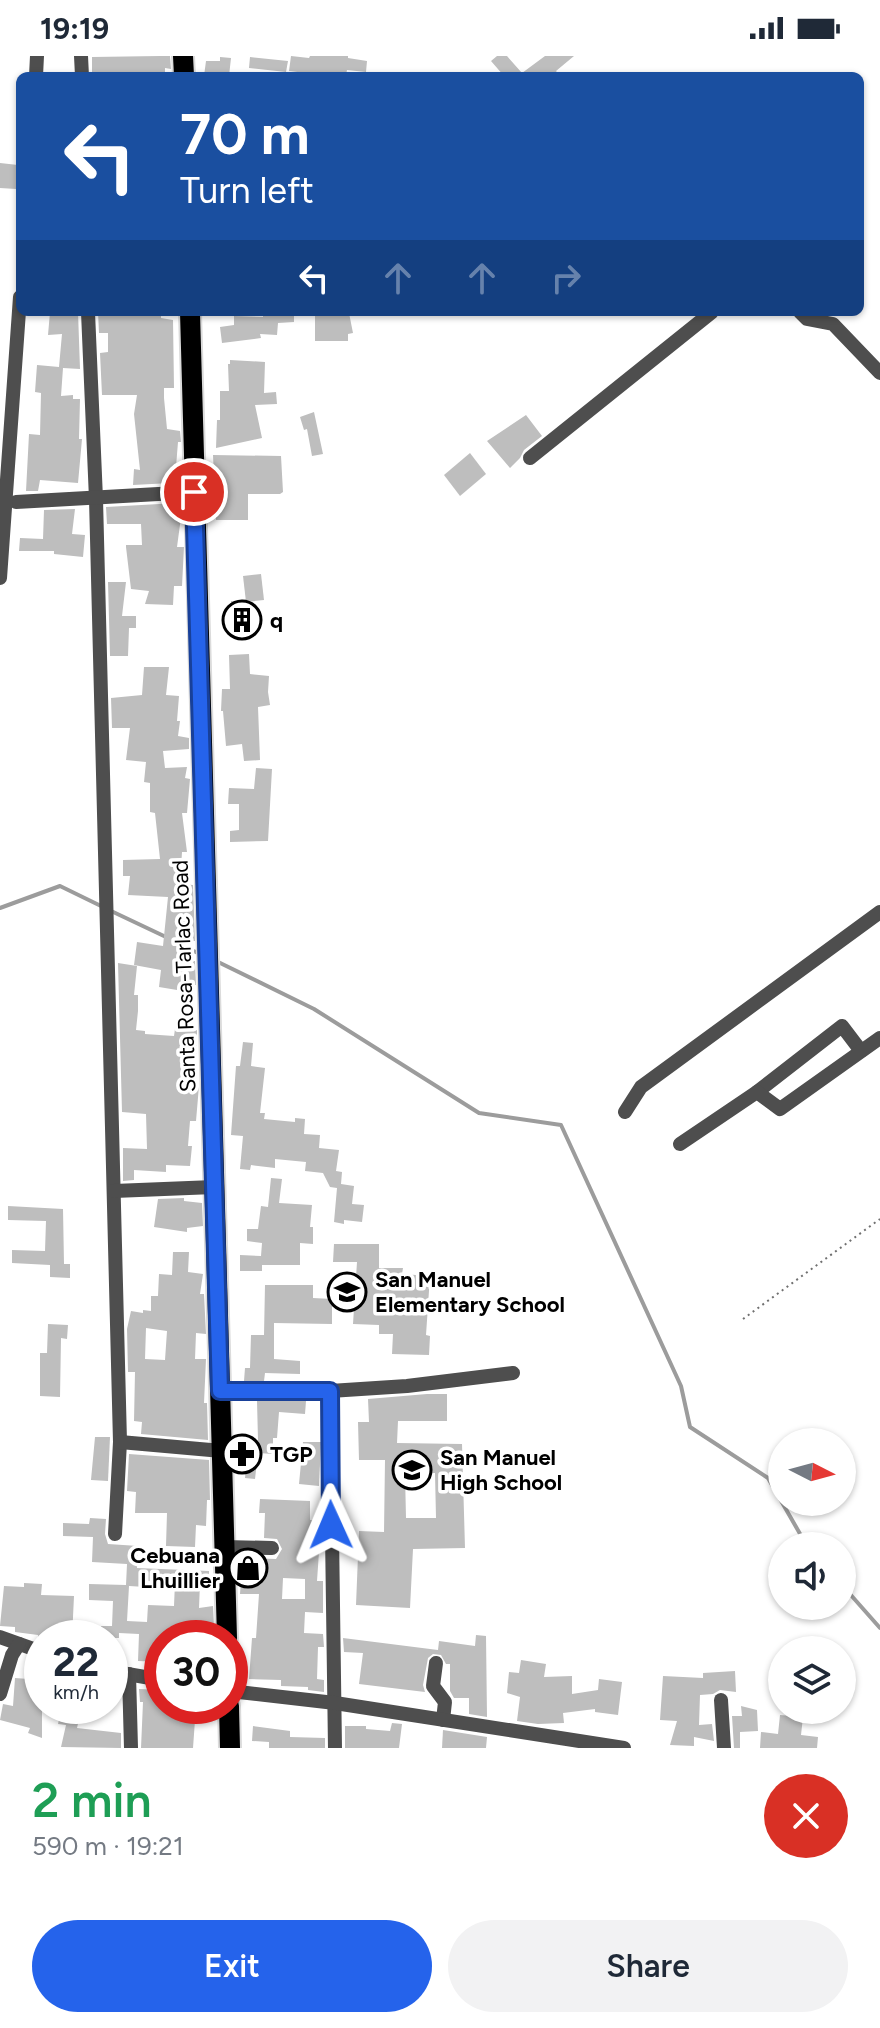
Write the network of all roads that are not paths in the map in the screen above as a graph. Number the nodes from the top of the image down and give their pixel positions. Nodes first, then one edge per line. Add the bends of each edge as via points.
1 (17, 316) edge
2 (88, 316) edge
3 (190, 316) edge
4 (707, 316) edge
5 (804, 316) edge
6 (880, 373) edge
7 (6, 401) edge
8 (4, 457) edge
9 (530, 458) dead end
10 (194, 492) junction
11 (96, 499) junction
12 (16, 502) dead end
13 (0, 578) edge
14 (880, 912) edge
15 (880, 1038) edge
16 (861, 1051) junction
17 (757, 1092) junction
18 (625, 1112) dead end
19 (680, 1144) dead end
20 (214, 1187) junction
21 (114, 1191) junction
22 (513, 1373) dead end
23 (220, 1391) junction
24 (330, 1391) junction
25 (120, 1442) junction
26 (222, 1451) junction
27 (115, 1534) dead end
28 (224, 1547) junction
29 (272, 1548) dead end
30 (226, 1620) edge
31 (0, 1637) edge
32 (19, 1644) junction
33 (24, 1646) edge
34 (436, 1663) dead end
35 (129, 1674) joint
36 (144, 1677) edge
37 (248, 1693) edge
38 (0, 1694) edge
39 (721, 1700) dead end
40 (335, 1703) junction
41 (443, 1720) junction
42 (229, 1724) edge
43 (131, 1748) edge
44 (230, 1748) edge
45 (335, 1748) edge
46 (624, 1748) edge
47 (724, 1748) edge

1 - 7 street
2 - 11 street
3 - 10 highway, Santa Rosa-Tarlac Road
4 - 9 street
5 - 6 street via 833,324
7 - 8 street
8 - 13 street
10 - 11 street
10 - 20 highway, Santa Rosa-Tarlac Road
11 - 12 street
11 - 21 street
14 - 18 street via 641,1087
15 - 16 street
16 - 17 street via 780,1109
16 - 17 street via 842,1026
17 - 19 street
20 - 21 street
20 - 23 highway, Santa Rosa-Tarlac Road
21 - 25 street
22 - 24 street
23 - 24 street
23 - 26 highway, Santa Rosa-Tarlac Road
24 - 40 street
25 - 26 street
25 - 27 street
26 - 28 highway, Santa Rosa-Tarlac Road
28 - 29 street
28 - 30 highway, Santa Rosa-Tarlac Road
31 - 32 street
32 - 33 street
32 - 38 street
34 - 41 street via 433,1686 445,1702
35 - 36 street
35 - 43 street
37 - 40 street
39 - 47 street
40 - 41 street
40 - 45 street
41 - 46 street
42 - 44 highway

